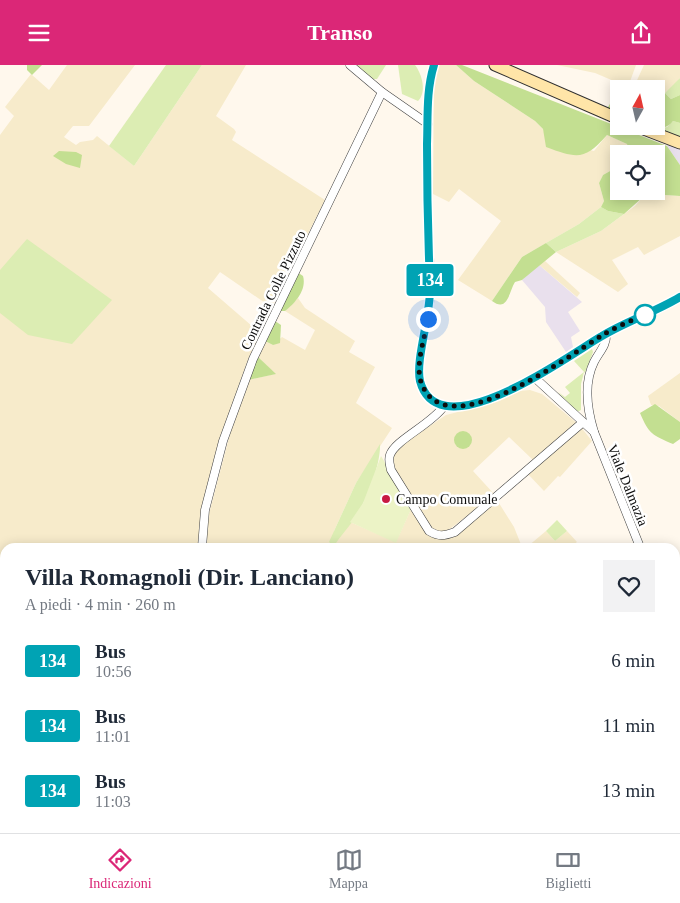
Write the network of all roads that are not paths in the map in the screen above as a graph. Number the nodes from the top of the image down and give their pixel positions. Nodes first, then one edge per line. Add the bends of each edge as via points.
1 (350, 65) edge
2 (434, 65) edge
3 (495, 65) edge
4 (382, 92) junction
5 (610, 116) edge
6 (428, 124) junction
7 (660, 135) edge
8 (676, 141) edge
9 (680, 297) edge
10 (606, 333) junction
11 (534, 378) junction
12 (444, 406) junction
13 (582, 423) junction
14 (594, 432) junction
15 (202, 543) edge
16 (638, 543) edge

1 - 4 street
2 - 6 street via 428,83
3 - 5 main road
4 - 6 street
4 - 15 street, Contrada Colle Pizzuto via 253,359 223,441 205,510
6 - 12 street via 430,293 419,365 420,381 425,391 432,400
7 - 8 main road
9 - 10 street
10 - 11 street
10 - 14 street, Viale Dalmazia via 588,384 588,407
11 - 12 street via 474,404
11 - 13 street, Viale Dalmazia
12 - 13 street via 434,418 394,447 389,463 429,531 437,536 455,532
13 - 14 street, Viale Dalmazia
14 - 16 street, Viale Dalmazia

